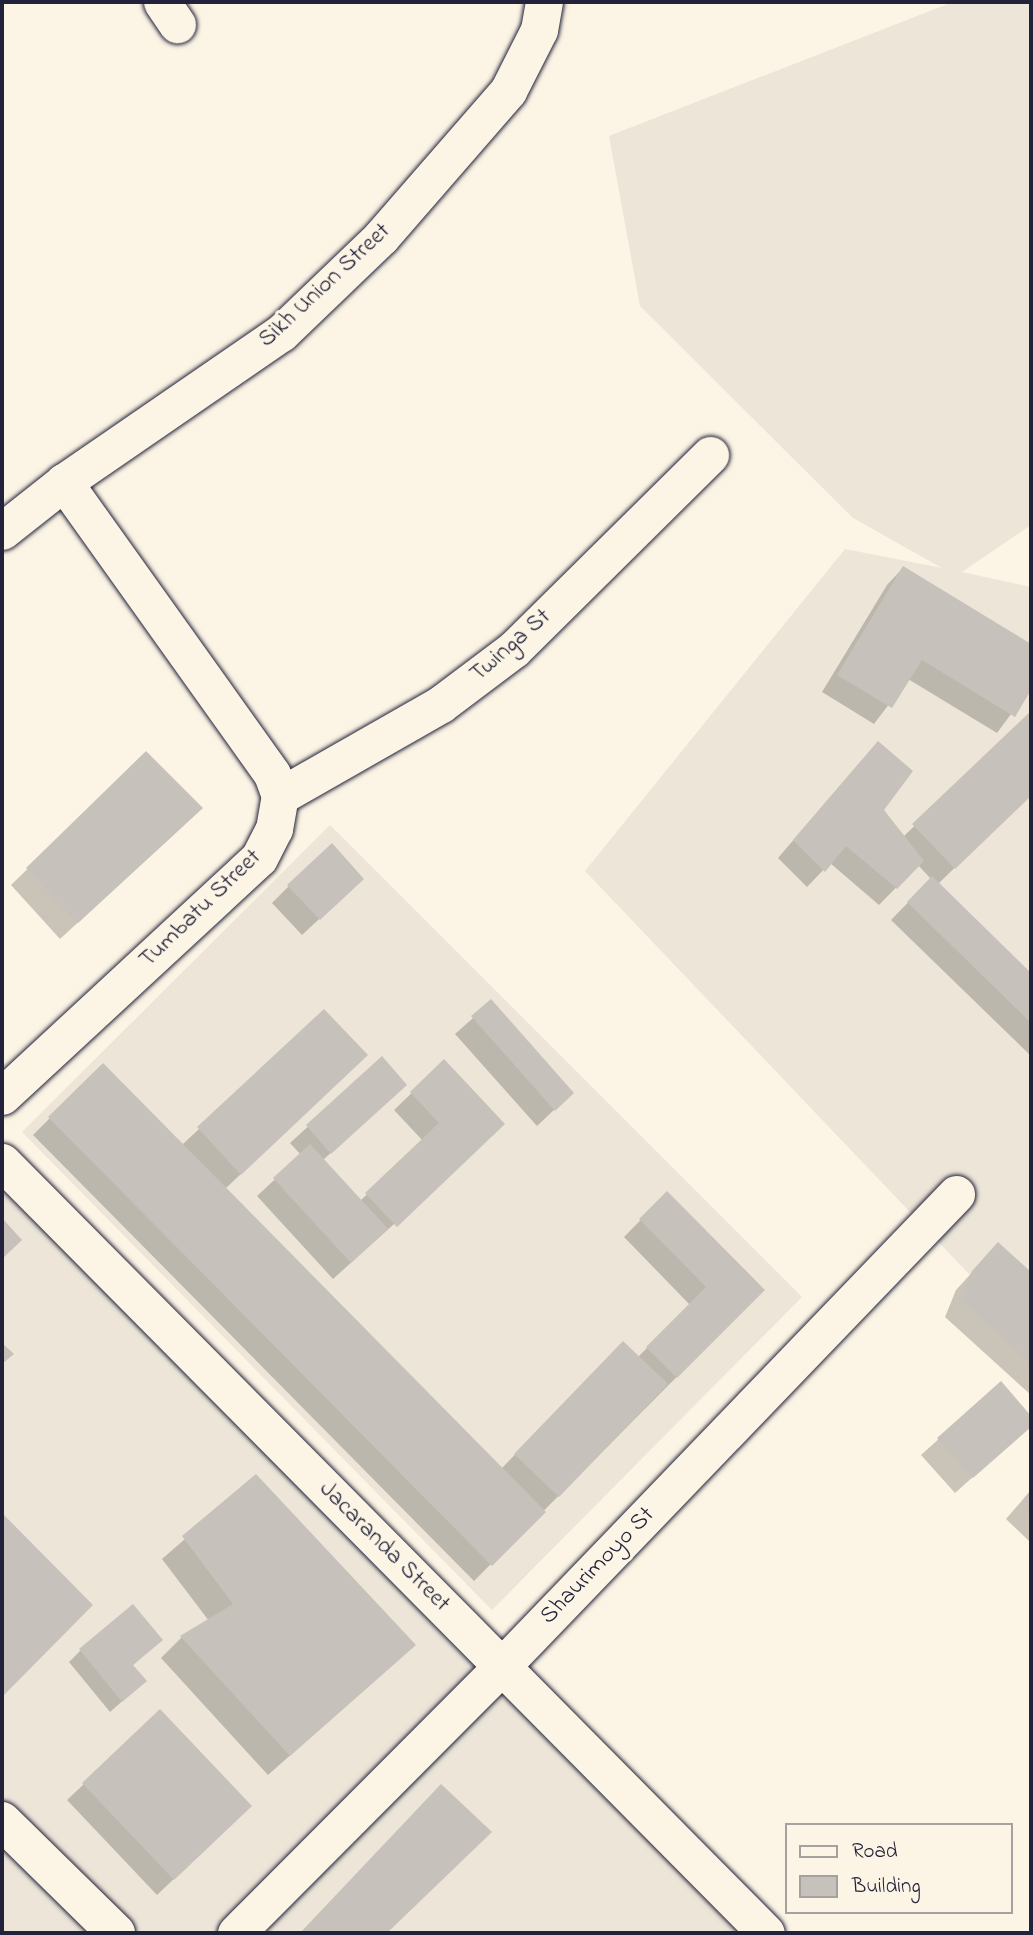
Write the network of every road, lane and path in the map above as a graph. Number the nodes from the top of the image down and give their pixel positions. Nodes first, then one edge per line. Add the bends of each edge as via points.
1 (544, 2) edge
2 (710, 455) dead end
3 (64, 482) junction
4 (2, 531) edge
5 (279, 796) junction
6 (2, 1096) edge
7 (2, 1161) edge
8 (956, 1194) dead end
9 (502, 1666) junction
10 (2, 1821) edge
11 (116, 1933) edge
12 (236, 1933) edge
13 (766, 1933) edge

1 - 3 street, Sikh Union Street via 540,30 508,91 381,237 281,332
2 - 5 street, Twinga St via 514,649 442,704
3 - 4 street, Sikh Union Street
3 - 5 street via 272,774
5 - 6 street, Tumbatu Street via 274,829 259,859
7 - 9 street, Jacaranda Street
8 - 9 street, Shaurimoyo St
9 - 12 street, Shaurimoyo St
9 - 13 street, Jacaranda Street
10 - 11 main road

